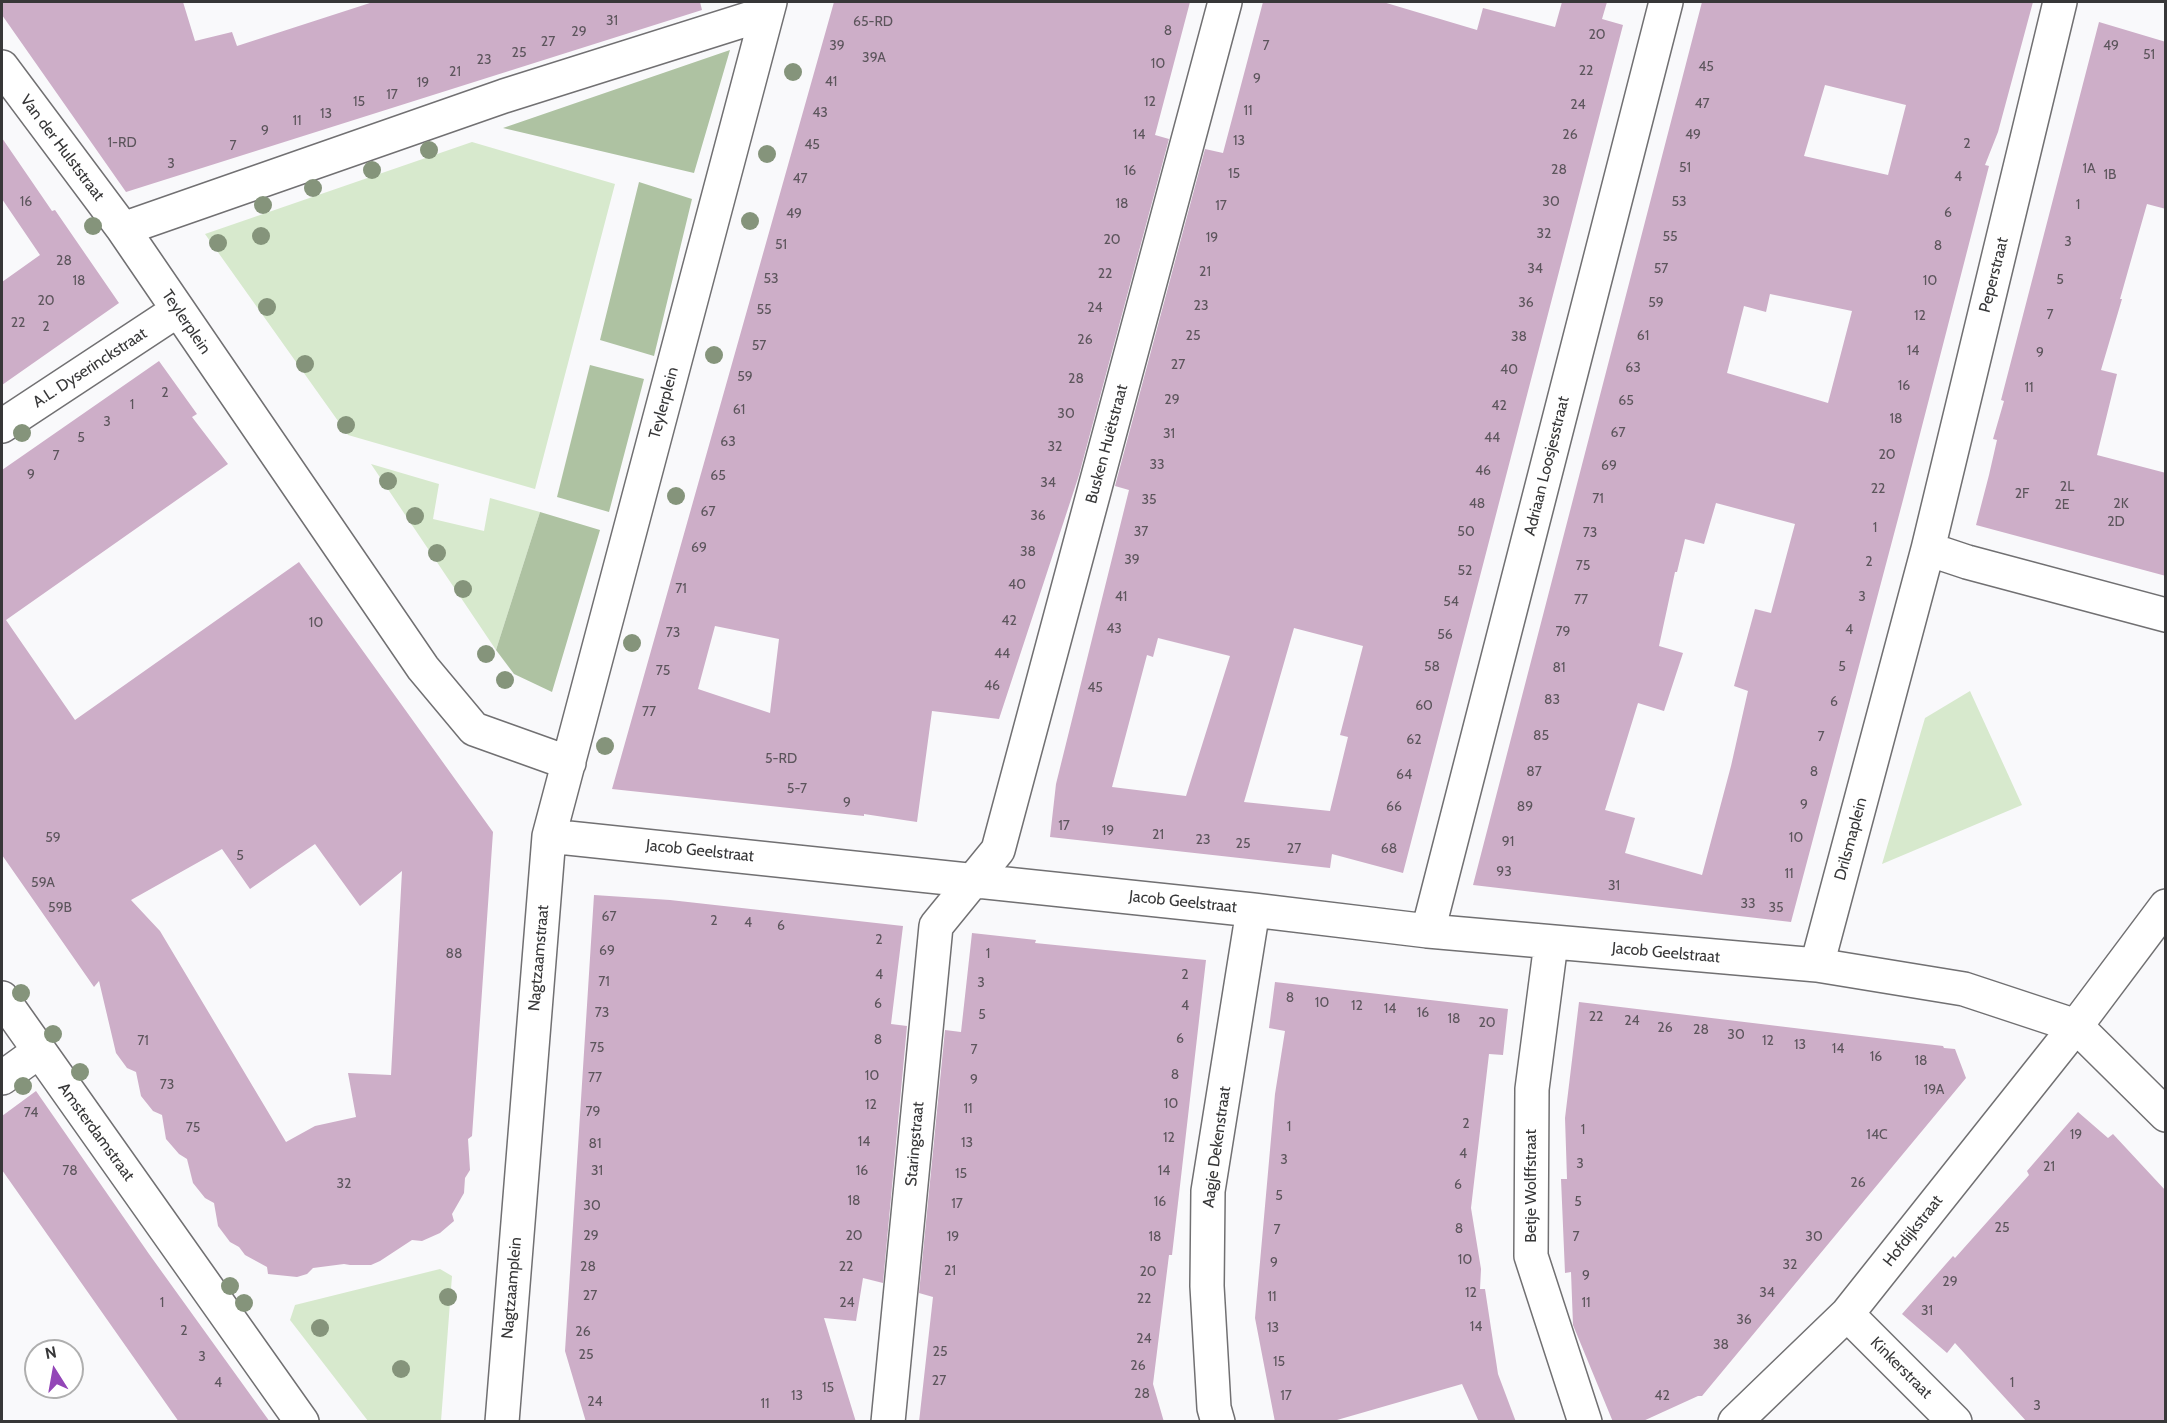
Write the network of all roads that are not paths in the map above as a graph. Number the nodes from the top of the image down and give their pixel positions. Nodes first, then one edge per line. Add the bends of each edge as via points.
1 (1225, 2) edge
2 (1666, 2) edge
3 (2060, 2) edge
4 (769, 7) edge
5 (2, 67) edge
6 (123, 229) junction
7 (178, 310) junction
8 (2, 426) edge
9 (1928, 549) junction
10 (2166, 615) edge
11 (569, 763) junction
12 (549, 836) junction
13 (974, 879) junction
14 (2166, 906) edge
15 (1253, 910) junction
16 (1428, 931) junction
17 (1551, 943) junction
18 (1817, 965) junction
19 (2, 998) edge
20 (2076, 1026) junction
21 (38, 1052) junction
22 (2, 1078) edge
23 (2166, 1115) edge
24 (523, 1155) joint
25 (1847, 1314) junction
26 (302, 1422) edge
27 (502, 1422) edge
28 (888, 1422) edge
29 (1218, 1422) edge
30 (1585, 1422) edge
31 (1735, 1422) edge
32 (1956, 1422) edge

1 - 13 street, Busken Huëtstraat via 998,850
2 - 16 street, Adriaan Loosjesstraat
3 - 9 street, Peperstraat
4 - 6 street, Teylerplein
4 - 11 street, Teylerplein
5 - 6 street, Van der Hulststraat
6 - 7 street, Teylerplein
7 - 8 street, A.L. Dyserinckstraat
7 - 11 street, Teylerplein via 423,668 474,729
9 - 10 street
9 - 18 street, Drilsmaplein
11 - 12 street, Nagtzaamstraat
12 - 13 street, Jacob Geelstraat
12 - 24 street, Nagtzaamstraat
13 - 15 street, Jacob Geelstraat
13 - 28 street, Staringstraat via 936,926
14 - 20 street
15 - 16 street, Jacob Geelstraat
15 - 29 street, Aagje Dekenstraat via 1208,1191 1208,1286
16 - 17 street, Jacob Geelstraat
17 - 18 street, Jacob Geelstraat
17 - 30 street, Betje Wolffstraat via 1532,1089 1531,1256
18 - 20 street via 1964,989
19 - 21 street, Amsterdamstraat
20 - 23 street
20 - 25 street, Hofdijkstraat
21 - 22 street
21 - 26 street, Amsterdamstraat
24 - 27 street, Nagtzaamplein
25 - 31 street, Hofdijkstraat
25 - 32 street, Kinkerstraat

